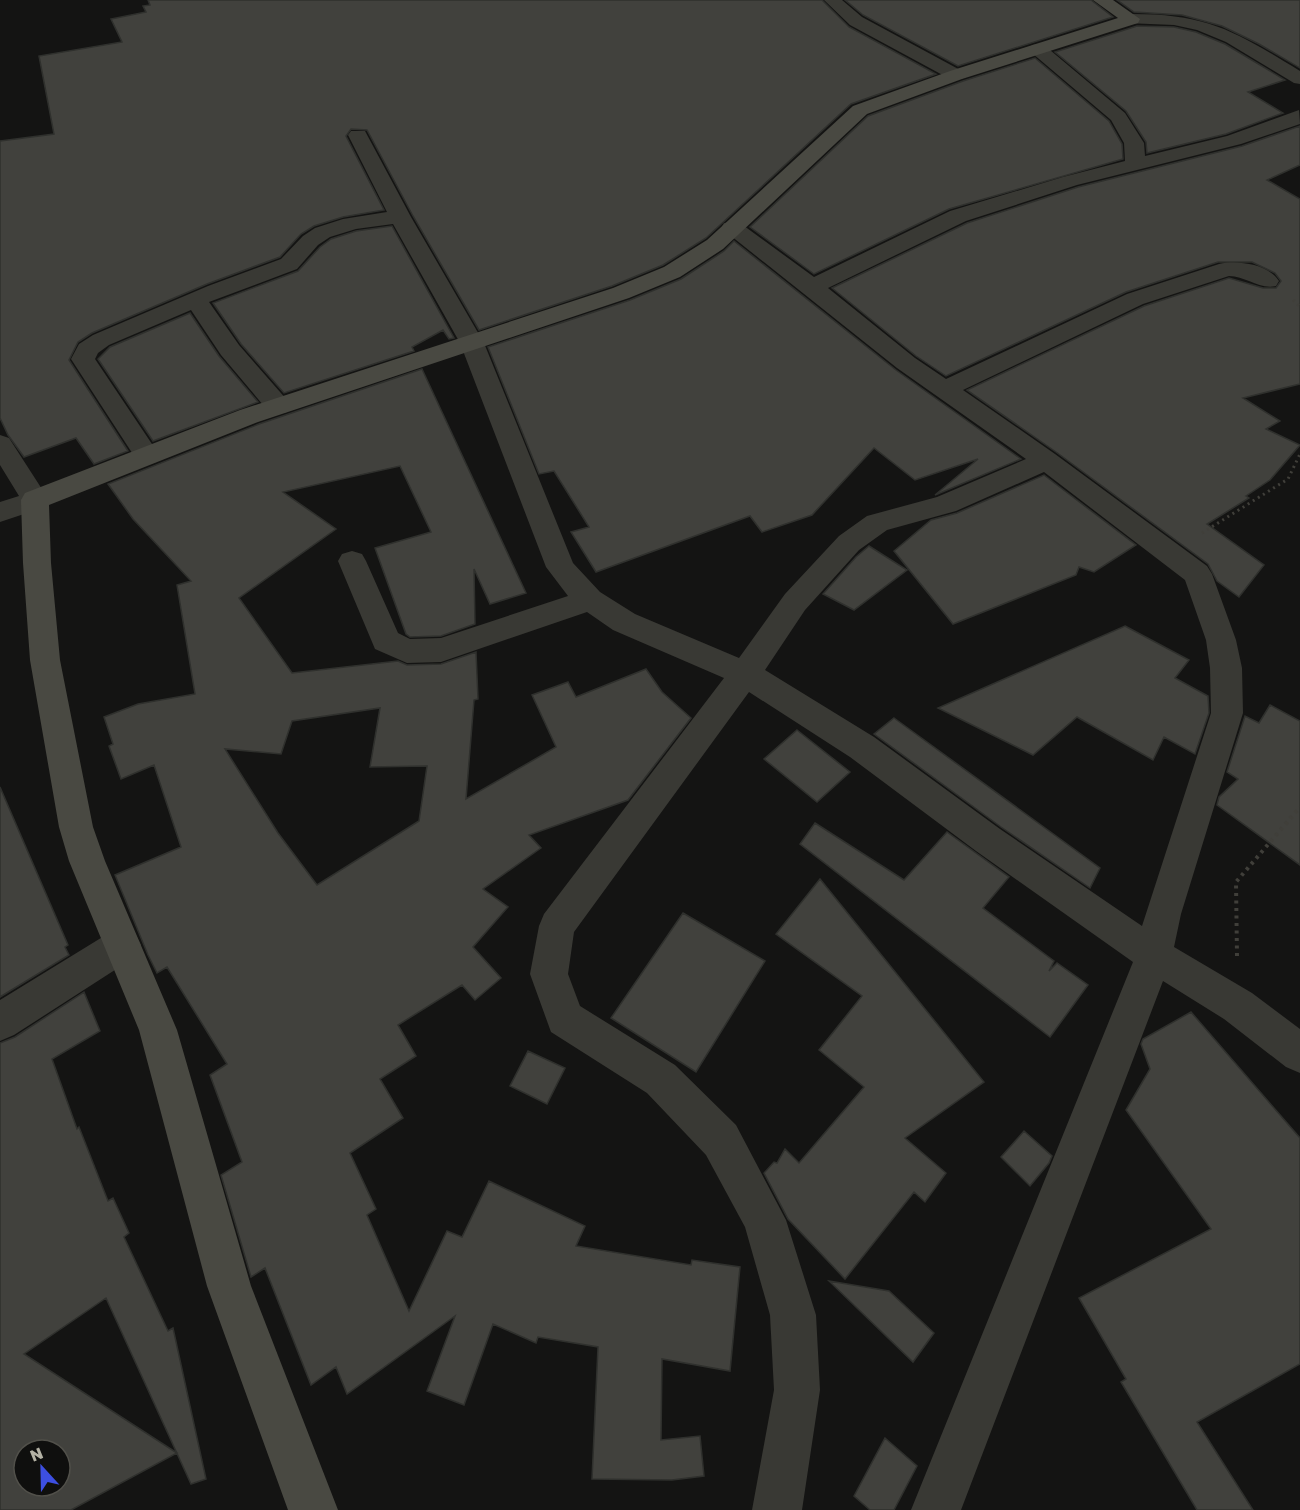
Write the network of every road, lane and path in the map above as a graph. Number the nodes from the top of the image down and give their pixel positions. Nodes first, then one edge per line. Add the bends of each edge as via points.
1 (832, 0) edge
2 (1101, 0) edge
3 (1132, 19) junction
4 (1038, 49) junction
5 (956, 75) junction
6 (1300, 79) edge
7 (1299, 116) edge
8 (358, 135) dead end
9 (1135, 164) junction
10 (400, 217) junction
11 (732, 228) junction
12 (1268, 281) dead end
13 (812, 287) junction
14 (195, 301) junction
15 (472, 343) junction
16 (945, 389) junction
17 (278, 406) junction
18 (0, 444) edge
19 (1300, 454) edge
20 (147, 456) junction
21 (1046, 460) junction
22 (35, 500) junction
23 (0, 512) edge
24 (1171, 552) junction
25 (352, 561) dead end
26 (590, 600) junction
27 (745, 674) junction
28 (1300, 807) edge
29 (122, 945) junction
30 (1154, 955) junction
31 (1238, 1006) junction
32 (0, 1022) edge
33 (1300, 1053) edge
34 (314, 1510) edge
35 (777, 1510) edge
36 (936, 1510) edge

1 - 5 street via 856,21
2 - 3 street
3 - 4 street
3 - 6 street via 1188,22 1209,28
4 - 5 street
4 - 9 street via 1118,117 1134,144
5 - 11 street via 860,110
7 - 9 street via 1234,140
8 - 10 street
9 - 13 street via 958,216
10 - 14 street via 319,234 289,264
10 - 15 street
11 - 13 street
11 - 15 street via 708,253 683,266
12 - 16 street via 1243,269 1227,269 1135,299
13 - 16 street via 906,363
14 - 17 street
14 - 20 street via 101,340 83,358
15 - 17 street
15 - 26 street via 560,567
16 - 21 street
17 - 20 street
18 - 22 street
19 - 24 path via 1288,479
20 - 22 street
21 - 24 street
21 - 27 street via 946,504 877,523 849,543 795,602
22 - 23 street
22 - 29 street via 45,660 60,749 87,861
24 - 30 street via 1197,574 1210,608 1226,668 1227,713 1163,914
25 - 26 street via 386,641 408,651 441,650
26 - 27 street via 624,622
27 - 30 street via 862,747
27 - 35 street via 556,926 549,974 565,1019 661,1079 721,1140 764,1220 793,1315 797,1390
28 - 31 path via 1236,882
29 - 32 street
29 - 34 street via 158,1030 230,1286 292,1461
30 - 31 street
30 - 36 street
31 - 33 street

